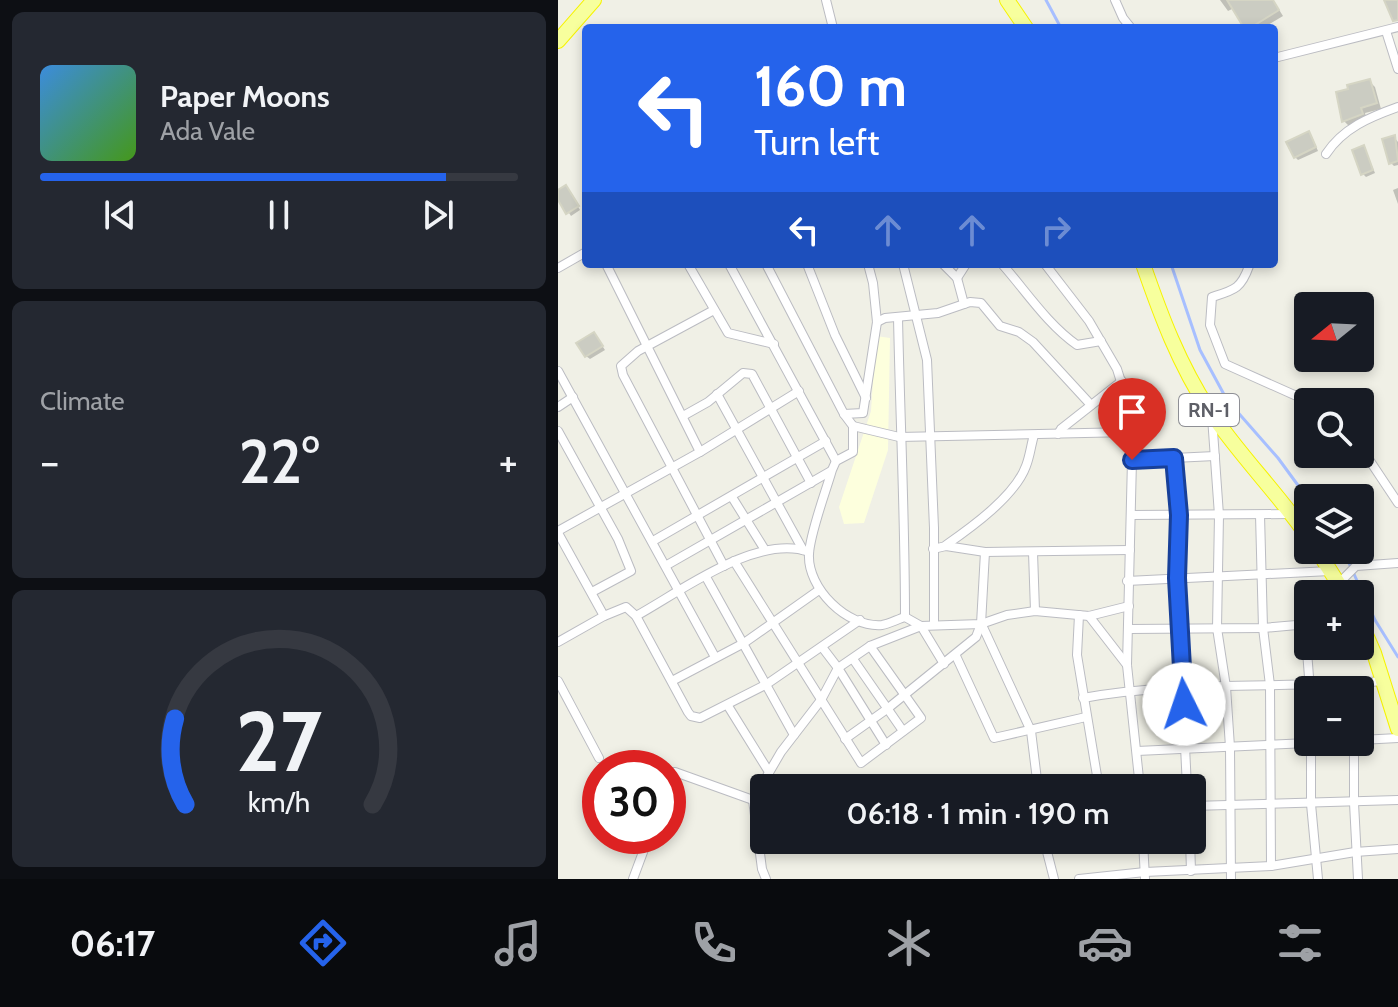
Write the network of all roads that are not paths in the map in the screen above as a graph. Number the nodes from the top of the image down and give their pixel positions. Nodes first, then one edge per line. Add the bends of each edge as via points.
1 (594, 0) edge
2 (826, 0) edge
3 (1007, 0) edge
4 (1115, 0) edge
5 (832, 24) edge
6 (1023, 24) edge
7 (1128, 24) edge
8 (1398, 27) edge
9 (1386, 31) junction
10 (558, 41) edge
11 (1278, 57) edge
12 (1398, 69) edge
13 (1398, 107) edge
14 (1326, 154) dead end
15 (582, 254) edge
16 (558, 268) edge
17 (608, 268) edge
18 (690, 268) edge
19 (731, 268) edge
20 (768, 268) edge
21 (809, 268) edge
22 (869, 268) edge
23 (904, 268) edge
24 (947, 268) edge
25 (963, 268) edge
26 (1005, 268) edge
27 (1048, 268) edge
28 (1144, 268) edge
29 (1248, 268) edge
30 (957, 278) junction
31 (964, 304) junction
32 (714, 310) junction
33 (918, 316) junction
34 (898, 317) junction
35 (877, 322) junction
36 (1101, 341) junction
37 (774, 344) junction
38 (648, 347) junction
39 (558, 371) edge
40 (1122, 381) junction
41 (799, 391) junction
42 (717, 394) junction
43 (1294, 395) edge
44 (573, 397) junction
45 (866, 399) junction
46 (1091, 405) junction
47 (558, 407) edge
48 (770, 409) junction
49 (1211, 413) junction
50 (844, 414) junction
51 (683, 416) junction
52 (853, 426) junction
53 (736, 430) junction
54 (558, 431) edge
55 (1131, 432) junction
56 (1058, 434) junction
57 (930, 435) junction
58 (1034, 435) junction
59 (899, 437) junction
60 (826, 441) junction
61 (700, 452) junction
62 (1215, 456) junction
63 (1174, 458) junction
64 (797, 459) junction
65 (1132, 460) junction
66 (834, 466) junction
67 (1374, 467) edge
68 (670, 468) junction
69 (764, 479) junction
70 (811, 483) junction
71 (627, 494) junction
72 (732, 497) junction
73 (778, 502) junction
74 (1398, 503) edge
75 (602, 508) junction
76 (1291, 514) junction
77 (1131, 515) junction
78 (1179, 515) junction
79 (1219, 515) junction
80 (1260, 515) junction
81 (697, 516) junction
82 (1294, 518) edge
83 (747, 521) junction
84 (558, 532) edge
85 (711, 540) junction
86 (653, 541) junction
87 (946, 546) junction
88 (933, 549) junction
89 (765, 550) junction
90 (1130, 550) junction
91 (806, 551) junction
92 (985, 552) junction
93 (1033, 552) junction
94 (734, 561) junction
95 (1398, 563) edge
96 (667, 565) junction
97 (724, 566) junction
98 (1260, 574) junction
99 (1219, 576) junction
100 (706, 577) junction
101 (1177, 578) junction
102 (1318, 580) edge
103 (1340, 580) edge
104 (1127, 581) junction
105 (819, 590) junction
106 (681, 591) junction
107 (592, 592) junction
108 (1129, 606) junction
109 (1035, 611) junction
110 (604, 616) junction
111 (636, 616) junction
112 (1084, 616) junction
113 (905, 617) junction
114 (860, 620) junction
115 (773, 623) junction
116 (934, 624) junction
117 (981, 624) junction
118 (1294, 625) edge
119 (921, 626) junction
120 (1179, 628) junction
121 (1217, 628) junction
122 (1263, 628) junction
123 (1129, 629) junction
124 (558, 642) edge
125 (744, 643) junction
126 (870, 646) junction
127 (822, 647) junction
128 (956, 656) junction
129 (715, 657) junction
130 (1374, 658) edge
131 (853, 659) junction
132 (799, 663) junction
133 (944, 664) junction
134 (1127, 665) junction
135 (838, 668) junction
136 (558, 681) edge
137 (672, 681) junction
138 (1383, 681) junction
139 (1374, 682) edge
140 (767, 684) junction
141 (1270, 685) junction
142 (1183, 686) junction
143 (1294, 686) edge
144 (1226, 687) junction
145 (1129, 690) junction
146 (905, 695) junction
147 (1083, 698) junction
148 (821, 700) junction
149 (728, 706) junction
150 (887, 709) junction
151 (1086, 717) junction
152 (870, 721) junction
153 (1398, 729) edge
154 (903, 731) junction
155 (1031, 731) junction
156 (794, 735) junction
157 (1398, 738) edge
158 (845, 739) junction
159 (1374, 740) edge
160 (1294, 743) edge
161 (886, 745) junction
162 (1271, 745) junction
163 (1185, 747) junction
164 (1230, 747) junction
165 (595, 750) edge
166 (1137, 751) junction
167 (1311, 756) edge
168 (1356, 756) edge
169 (769, 772) joint
170 (1036, 774) edge
171 (1096, 774) edge
172 (1137, 774) edge
173 (1186, 774) edge
174 (686, 776) edge
175 (750, 799) edge
176 (1398, 800) edge
177 (1270, 803) junction
178 (1354, 803) junction
179 (1311, 804) junction
180 (1229, 805) junction
181 (1206, 806) edge
182 (1398, 849) edge
183 (1355, 852) junction
184 (642, 854) edge
185 (760, 854) edge
186 (1048, 854) edge
187 (1144, 854) edge
188 (1190, 854) edge
189 (1316, 859) junction
190 (1271, 866) junction
191 (1191, 871) junction
192 (1231, 874) edge
193 (1145, 876) edge
194 (633, 879) edge
195 (766, 879) edge
196 (1054, 879) edge
197 (1079, 879) edge
198 (1318, 879) edge
199 (1358, 879) edge

1 - 10 highway
2 - 5 street
3 - 6 highway
4 - 7 street
8 - 9 street
9 - 11 street
9 - 12 street
13 - 14 street via 1350,127
15 - 16 street
17 - 38 street
18 - 32 street
19 - 37 street
20 - 50 street
21 - 45 street
22 - 35 street
23 - 33 street
24 - 30 street
25 - 30 street
26 - 36 street via 1068,339 1077,345
27 - 36 street
28 - 49 highway, RN-1 via 1173,346
29 - 43 street via 1235,289 1212,297 1210,325 1225,364
30 - 31 street
31 - 33 street
31 - 46 street via 981,303 1000,326 1033,342
32 - 37 street via 728,333
32 - 38 street
33 - 34 street
33 - 57 street via 927,360
34 - 35 street
34 - 59 street
35 - 45 street
36 - 40 street
37 - 41 street
38 - 51 street
38 - 68 street via 624,361 621,371
39 - 44 street
40 - 46 street
40 - 55 street
41 - 48 street
41 - 60 street
42 - 48 street via 748,372
42 - 51 street
42 - 53 street
44 - 47 street
44 - 71 street
45 - 50 street via 863,413
46 - 56 street
48 - 53 street
48 - 64 street
49 - 62 street
49 - 76 highway, RN-1
50 - 52 street
51 - 61 street
52 - 59 street
52 - 66 street via 853,452
53 - 61 street
53 - 69 street
54 - 75 street
55 - 56 street
55 - 65 street
56 - 58 street
57 - 58 street
57 - 59 street
57 - 88 street
58 - 87 street via 1026,468 1004,497
59 - 113 street
60 - 64 street
60 - 66 street
61 - 68 street
62 - 63 street
62 - 79 street
63 - 65 street
63 - 78 street
64 - 69 street
64 - 70 street
65 - 77 street
66 - 70 street
66 - 91 street
67 - 74 street
68 - 71 street
68 - 81 street
69 - 72 street
69 - 73 street
70 - 73 street
71 - 75 street
71 - 86 street
72 - 81 street
72 - 83 street
73 - 83 street
73 - 91 street
75 - 84 street
75 - 107 street via 631,571
76 - 80 street
76 - 82 highway, RN-1
77 - 78 street
77 - 90 street
78 - 79 street
78 - 101 street
79 - 80 street
79 - 99 street
80 - 98 street
81 - 85 street
81 - 86 street
83 - 85 street
83 - 89 street
84 - 107 street
85 - 96 street
85 - 97 street
86 - 96 street
87 - 88 street
87 - 92 street
88 - 116 street
89 - 91 street
89 - 94 street
90 - 93 street
90 - 104 street
91 - 105 street
92 - 93 street
92 - 117 street
93 - 109 street
94 - 97 street
94 - 115 street
95 - 103 street via 1356,566
96 - 106 street
97 - 100 street
98 - 99 street
98 - 102 street
98 - 122 street
99 - 101 street
99 - 121 street
100 - 106 street
100 - 125 street
101 - 104 street
101 - 120 street
104 - 108 street
105 - 114 street
105 - 115 street
106 - 111 street
106 - 129 street
107 - 110 street
108 - 112 street
108 - 123 street
109 - 112 street
109 - 117 street
110 - 111 street via 626,607
110 - 124 street
111 - 137 street
112 - 134 street
112 - 147 street via 1077,655
113 - 114 street via 882,625
113 - 119 street
114 - 127 street
115 - 125 street
115 - 132 street
116 - 117 street
116 - 119 street
117 - 128 street via 976,637
117 - 155 street
118 - 122 street
119 - 126 street
119 - 133 street
120 - 121 street
120 - 123 street
120 - 142 street
121 - 122 street
121 - 144 street
122 - 141 street
123 - 134 street
125 - 129 street
125 - 140 street
126 - 131 street
126 - 146 street
127 - 132 street
127 - 135 street
128 - 133 street
128 - 155 street via 994,738
129 - 137 street
130 - 138 highway
131 - 135 street
131 - 150 street
132 - 140 street
132 - 148 street
133 - 146 street
134 - 145 street
135 - 148 street
135 - 152 street
136 - 165 street
137 - 149 street via 691,716 706,717
138 - 139 street
138 - 153 highway
140 - 149 street
140 - 156 street
141 - 143 street
141 - 144 street
141 - 162 street
142 - 144 street
142 - 145 street
142 - 163 street
144 - 164 street
145 - 147 street
145 - 166 street
146 - 150 street
146 - 154 street via 921,718
147 - 151 street
148 - 156 street
148 - 158 street
149 - 169 street
150 - 152 street
150 - 154 street
151 - 155 street
151 - 171 street
152 - 158 street
152 - 161 street
154 - 161 street
155 - 170 street
156 - 169 street
157 - 159 street
158 - 161 street via 861,763
160 - 162 street
162 - 164 street
162 - 177 street
163 - 164 street
163 - 166 street
163 - 173 street
164 - 180 street
166 - 172 street
167 - 179 street
168 - 178 street
174 - 175 street
176 - 178 street
177 - 179 street
177 - 180 street
177 - 190 street
178 - 179 street
178 - 183 street
179 - 189 street
180 - 181 street
180 - 192 street
182 - 183 street
183 - 189 street
183 - 199 street
184 - 194 street
185 - 195 street
186 - 196 street
187 - 193 street
188 - 191 street
189 - 190 street
189 - 198 street
190 - 192 street
191 - 192 street
191 - 193 street
193 - 197 street

